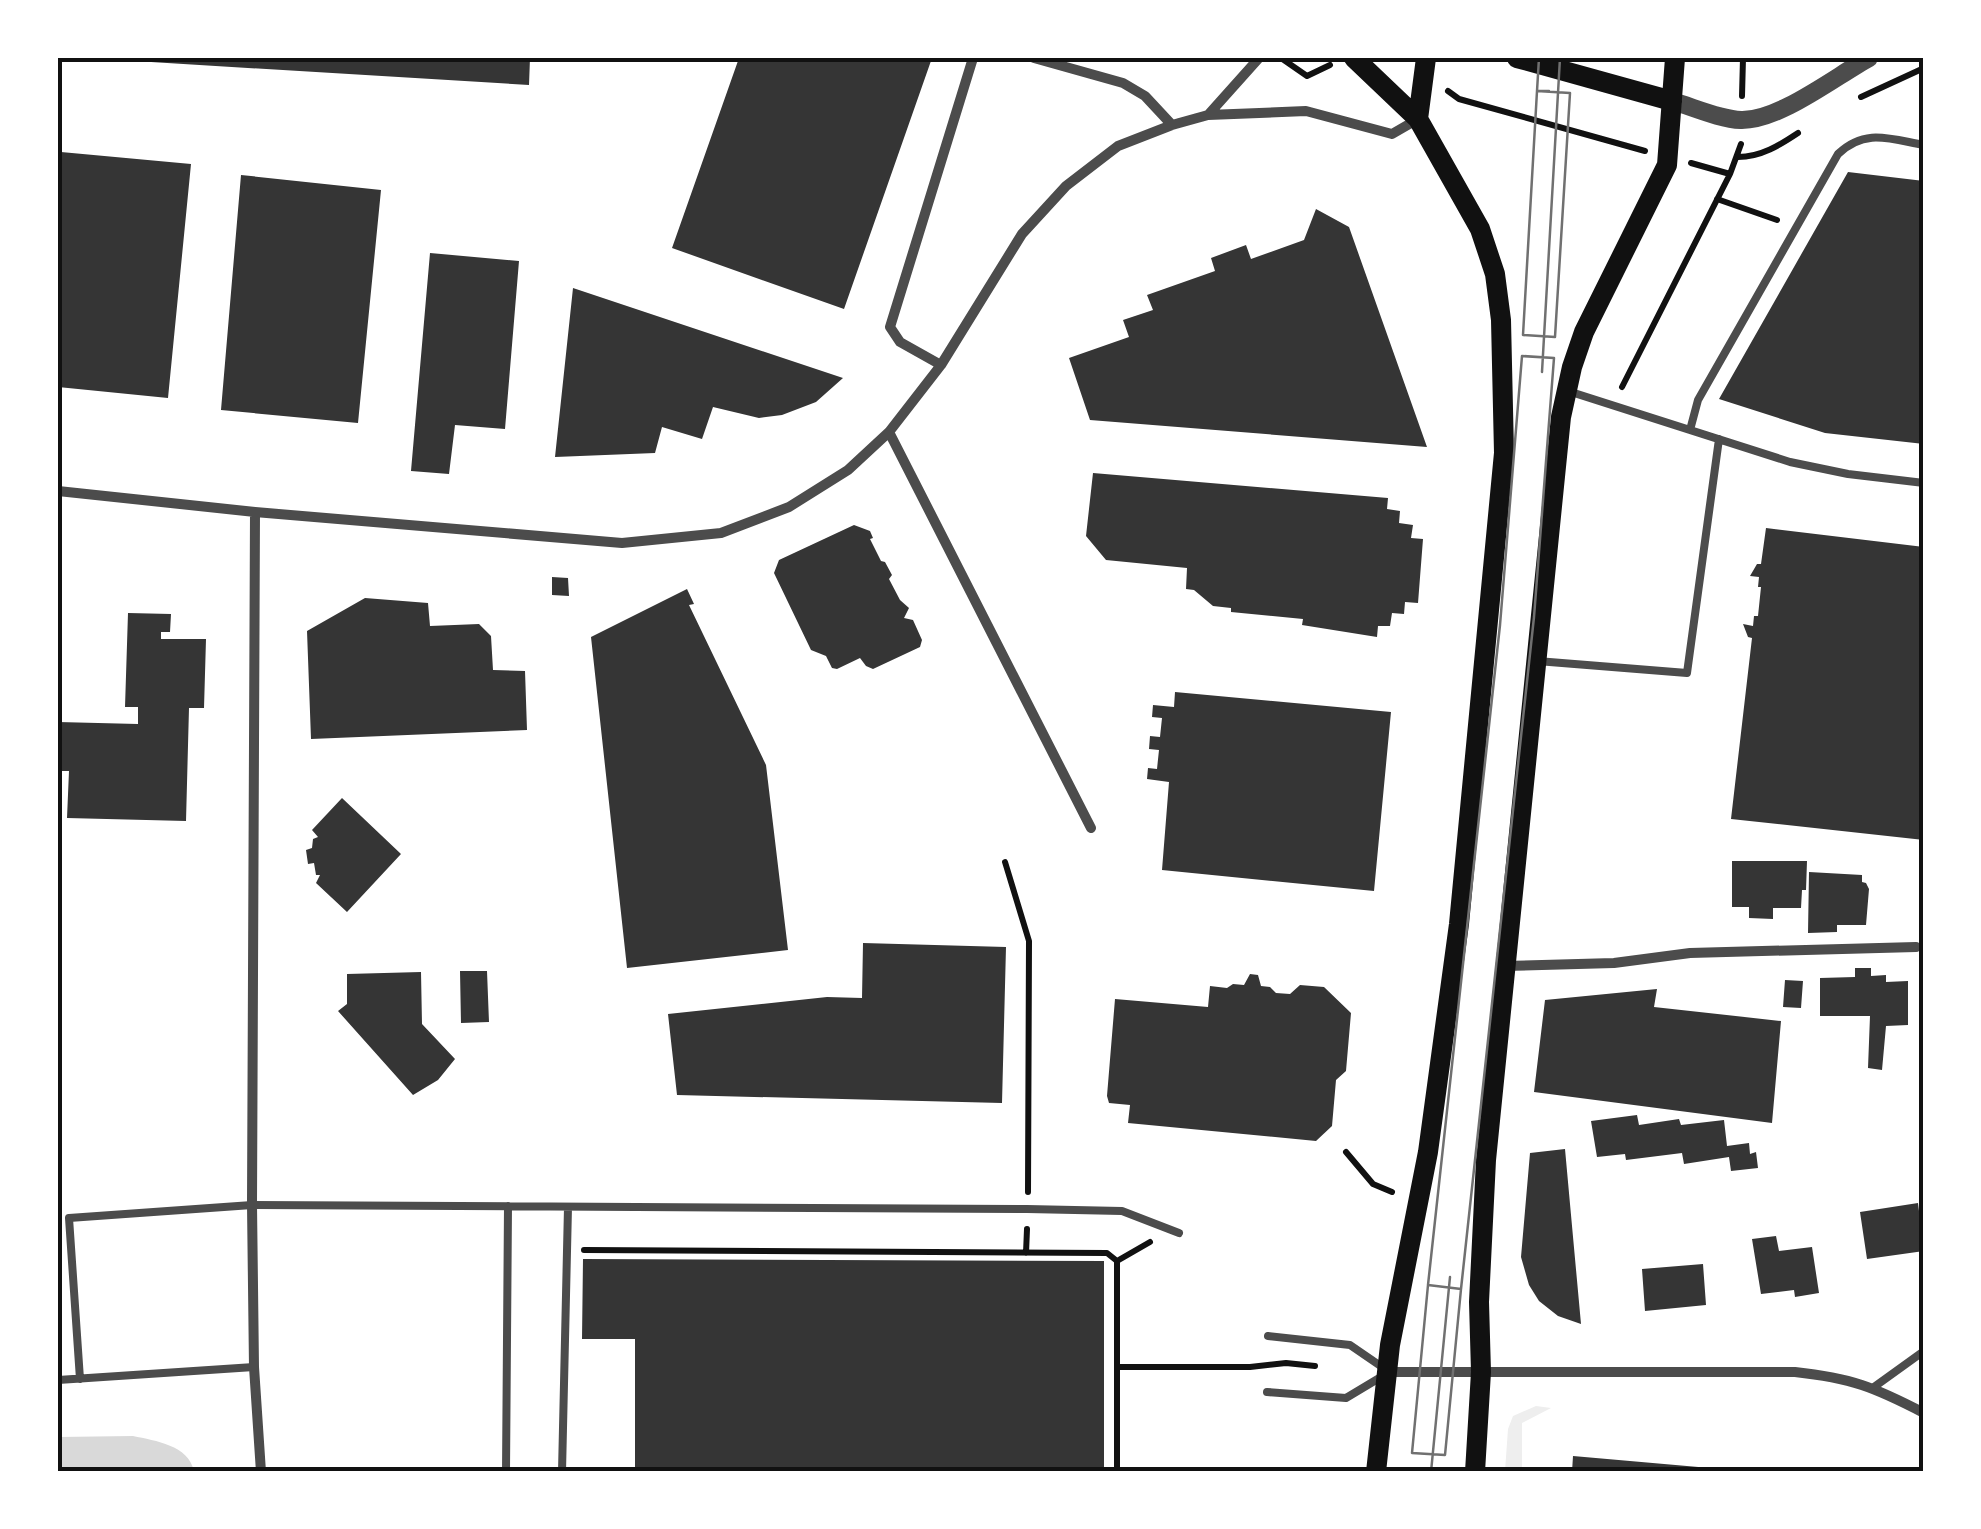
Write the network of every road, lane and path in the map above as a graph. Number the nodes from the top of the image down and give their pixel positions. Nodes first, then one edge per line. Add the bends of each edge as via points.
1 (973, 58) edge
2 (1034, 58) edge
3 (1259, 58) edge
4 (1280, 58) edge
5 (1345, 58) edge
6 (1354, 58) edge
7 (1517, 58) edge
8 (1675, 58) edge
9 (1743, 58) edge
10 (1868, 58) edge
11 (1425, 66) edge
12 (1672, 101) junction
13 (1208, 116) junction
14 (1418, 119) junction
15 (1741, 120) junction
16 (1172, 125) junction
17 (1924, 145) edge
18 (1668, 157) junction
19 (1730, 174) junction
20 (1717, 199) junction
21 (1796, 226) junction
22 (942, 365) junction
23 (1566, 390) junction
24 (1615, 405) junction
25 (1690, 430) junction
26 (889, 432) junction
27 (1719, 439) junction
28 (1924, 483) edge
29 (58, 491) edge
30 (255, 512) junction
31 (1536, 661) junction
32 (1090, 828) dead end
33 (1006, 862) dead end
34 (1916, 948) dead end
35 (1504, 966) junction
36 (1346, 1152) dead end
37 (1028, 1164) dead end
38 (1392, 1192) dead end
39 (252, 1205) junction
40 (508, 1206) junction
41 (568, 1206) junction
42 (1179, 1234) dead end
43 (568, 1250) junction
44 (1268, 1336) dead end
45 (1924, 1351) edge
46 (254, 1367) junction
47 (1117, 1367) junction
48 (1332, 1367) dead end
49 (1389, 1372) junction
50 (1481, 1372) junction
51 (58, 1380) edge
52 (80, 1380) junction
53 (1874, 1387) junction
54 (1267, 1392) dead end
55 (1924, 1413) edge
56 (261, 1472) edge
57 (506, 1472) edge
58 (562, 1472) edge
59 (1117, 1472) edge
60 (1376, 1472) edge
61 (1475, 1472) edge

1 - 22 street via 890,327 900,342
2 - 16 street via 1123,82
3 - 13 street
4 - 5 path via 1307,76
6 - 14 main road
7 - 12 main road
8 - 12 main road
9 - 15 path
10 - 15 street via 1795,101
11 - 14 main road
11 - 18 path via 1459,99
12 - 15 street
12 - 18 main road
13 - 14 street via 1306,112 1392,134
13 - 16 street
14 - 49 main road via 1480,229 1495,274 1504,453 1459,924
15 - 19 path
16 - 22 street via 1118,146 1066,186 1022,234
17 - 21 lane via 1876,137 1849,143
18 - 19 path
18 - 23 main road via 1584,332
19 - 20 path
20 - 21 path
20 - 24 path
21 - 25 lane via 1698,400
22 - 26 street
23 - 24 lane
23 - 31 main road
24 - 25 lane
25 - 27 lane
26 - 30 street via 848,470 790,507 721,533 622,543
26 - 32 street
27 - 28 lane via 1822,470
27 - 31 lane via 1687,673
29 - 30 street
30 - 39 street
31 - 35 main road
33 - 37 path via 1028,941
34 - 35 street
35 - 50 main road via 1486,1160
36 - 38 path via 1372,1184
39 - 40 lane
39 - 46 street
39 - 52 lane via 69,1218
40 - 41 lane
40 - 57 lane
41 - 42 lane via 1122,1211
41 - 43 lane
43 - 47 path via 1107,1253 1117,1262
43 - 58 lane
44 - 49 lane via 1350,1345
45 - 53 lane
46 - 52 lane
46 - 56 street
47 - 48 path
47 - 59 path
49 - 50 street
49 - 54 lane via 1346,1398
49 - 60 main road
50 - 53 street via 1795,1372
50 - 61 main road
51 - 52 lane
53 - 55 street

